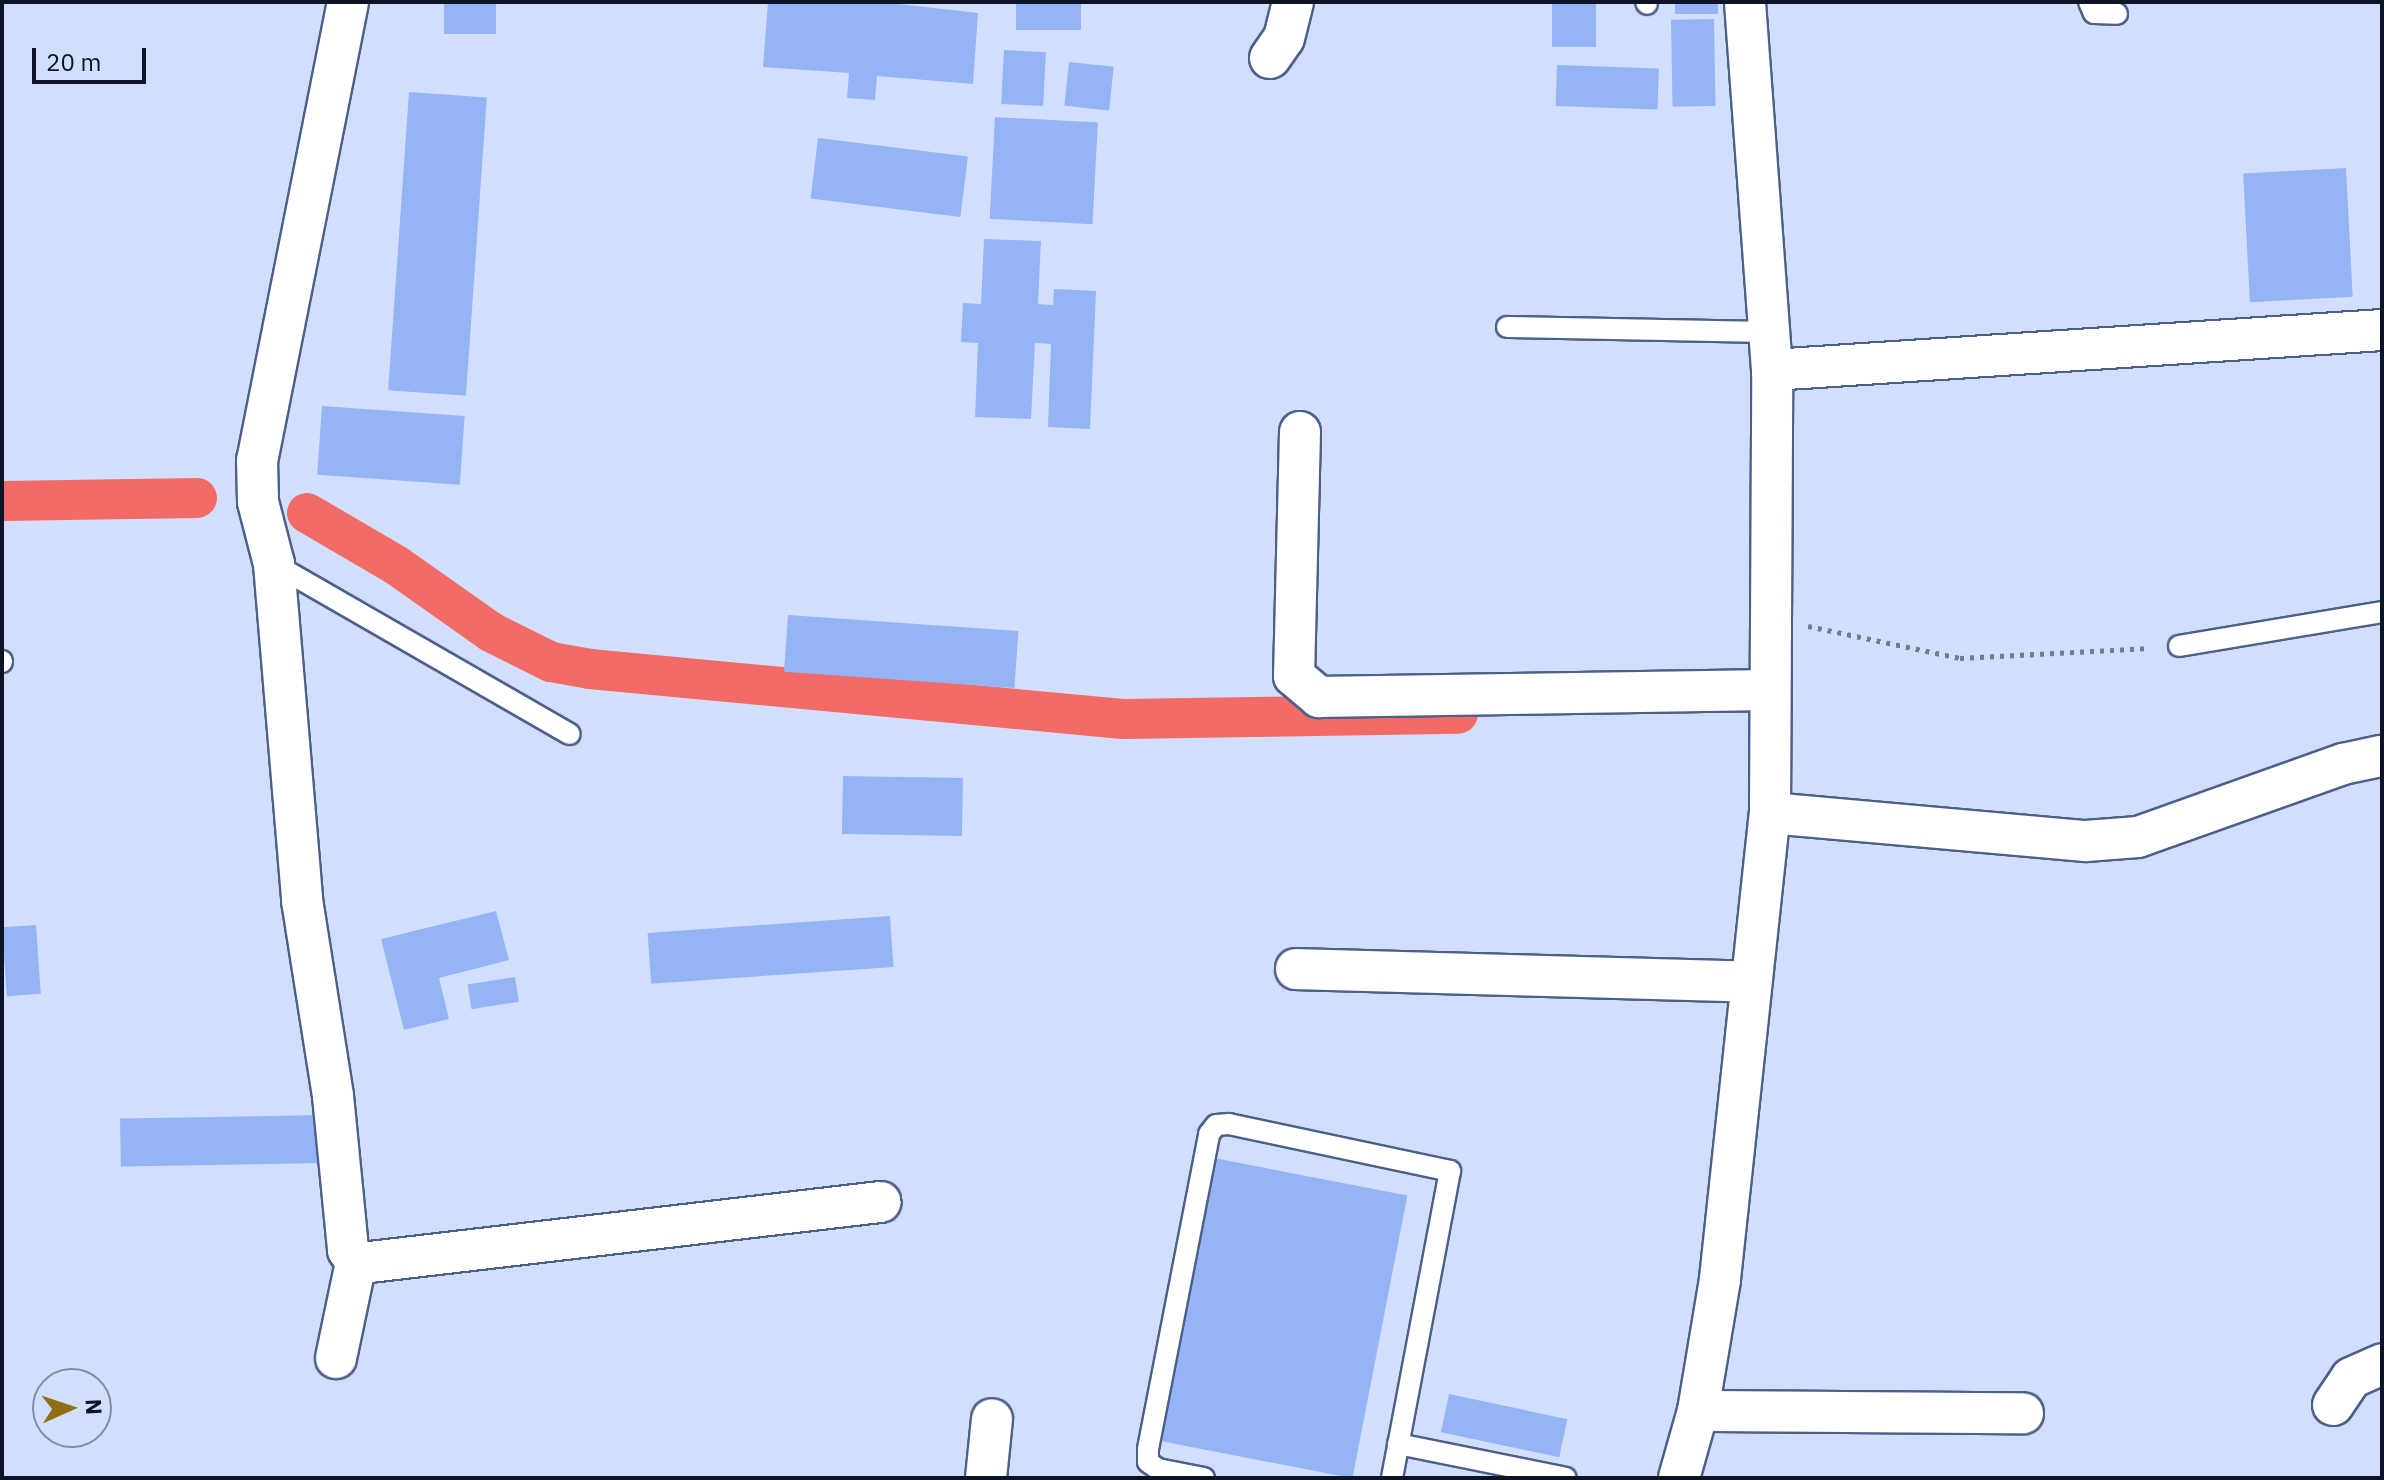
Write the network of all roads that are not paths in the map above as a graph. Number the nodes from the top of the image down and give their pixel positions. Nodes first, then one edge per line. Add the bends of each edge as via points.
1 (348, 2) edge
2 (1293, 2) edge
3 (1745, 2) edge
4 (2089, 2) edge
5 (2117, 14) dead end
6 (1270, 58) dead end
7 (1507, 327) dead end
8 (2382, 330) edge
9 (1770, 351) junction
10 (1300, 432) dead end
11 (274, 564) junction
12 (2382, 612) edge
13 (2179, 646) road end
14 (1767, 690) junction
15 (570, 734) dead end
16 (2382, 756) edge
17 (1770, 813) junction
18 (1296, 969) dead end
19 (1750, 982) junction
20 (880, 1202) dead end
21 (356, 1262) junction
22 (336, 1358) dead end
23 (2382, 1364) edge
24 (2333, 1405) dead end
25 (1698, 1411) junction
26 (2023, 1413) dead end
27 (992, 1419) dead end
28 (1398, 1444) junction
29 (986, 1478) edge
30 (1204, 1478) edge
31 (1392, 1478) edge
32 (1566, 1478) edge
33 (1679, 1478) edge

1 - 11 street via 257,460 258,502
2 - 6 street via 1284,38
3 - 9 street
4 - 5 lane via 2094,13
7 - 9 lane
8 - 9 street
9 - 14 street
10 - 14 street via 1294,676 1319,697
11 - 15 lane
11 - 21 street via 302,900 333,1096 348,1250
12 - 13 lane
14 - 17 street
16 - 17 street via 2343,764 2138,837 2086,841
17 - 19 street
18 - 19 street
19 - 25 street via 1720,1279
20 - 21 street
21 - 22 street
23 - 24 street via 2351,1378
25 - 26 street
25 - 33 street
27 - 29 street
28 - 30 lane via 1450,1171 1216,1125 1209,1134 1148,1449 1148,1462 1158,1469
28 - 31 lane
28 - 32 lane

